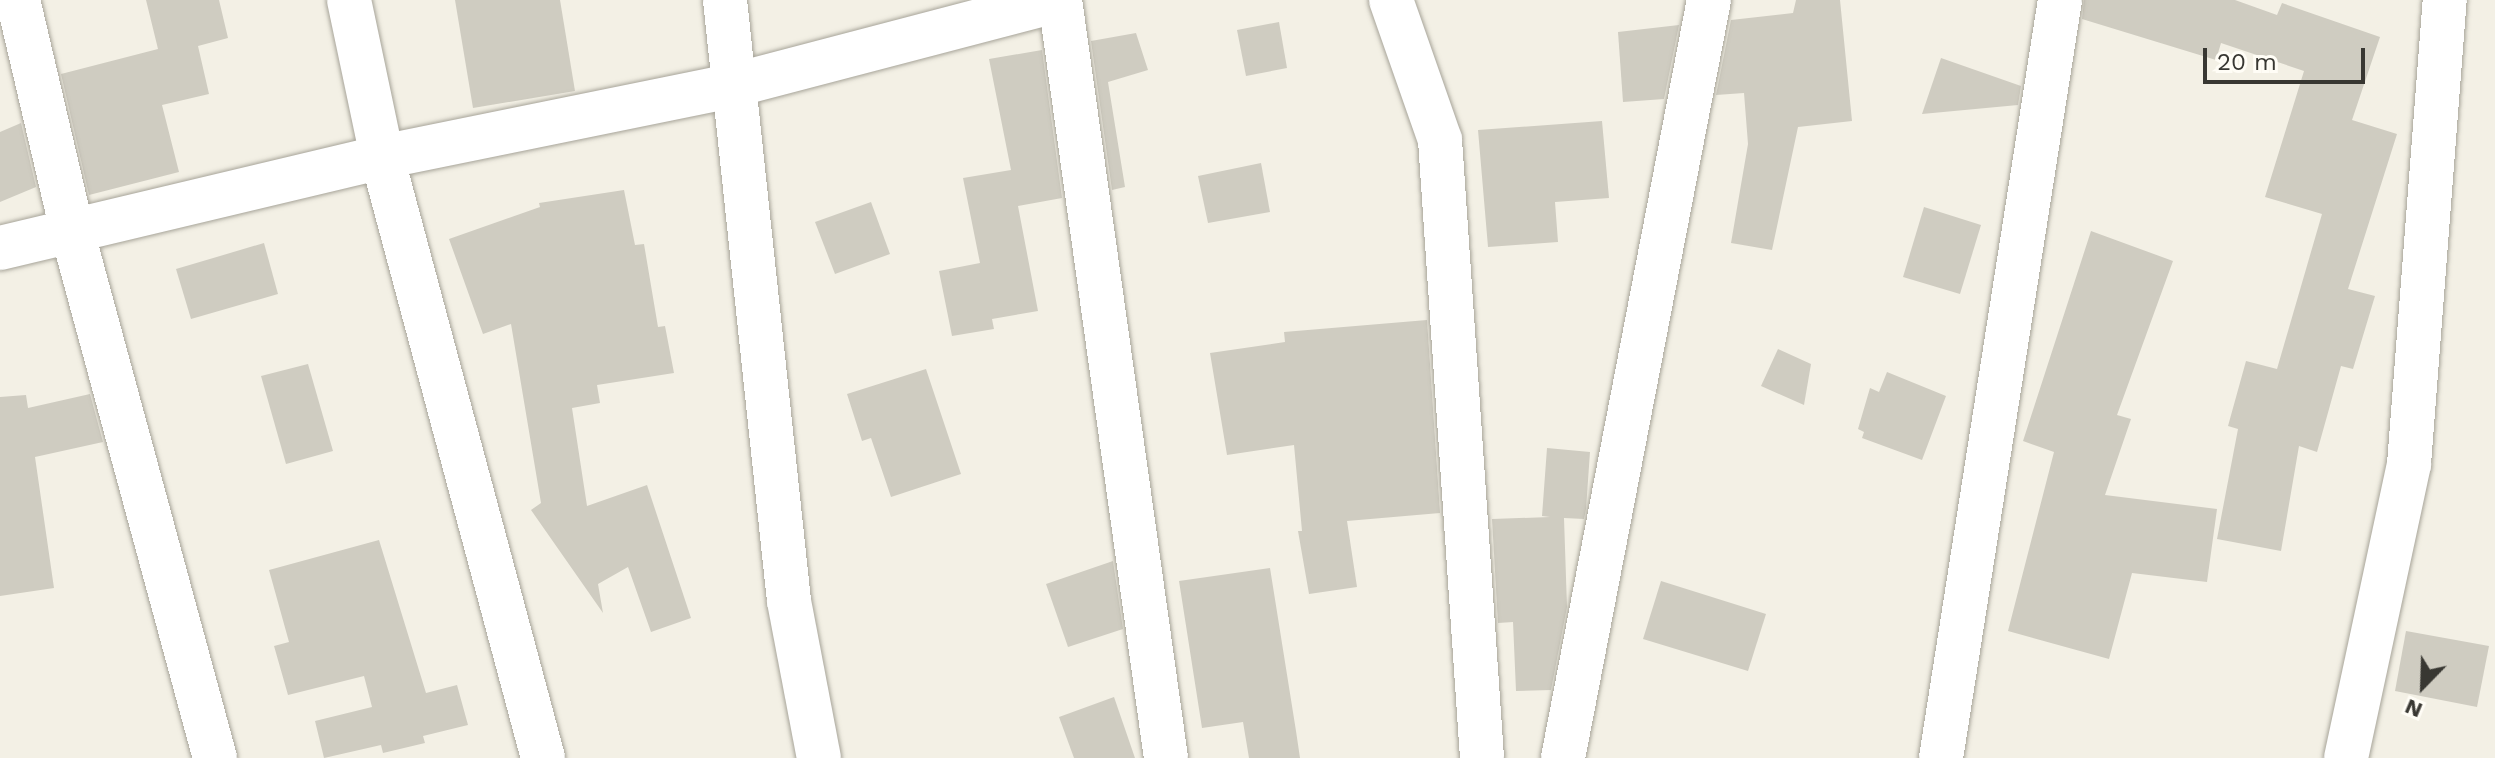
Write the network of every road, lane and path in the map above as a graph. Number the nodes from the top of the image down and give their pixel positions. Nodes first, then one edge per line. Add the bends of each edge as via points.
1 (18, 0) edge
2 (349, 0) edge
3 (725, 0) edge
4 (1059, 0) edge
5 (1391, 0) edge
6 (1709, 0) edge
7 (2060, 0) edge
8 (2445, 0) edge
9 (731, 86) junction
10 (382, 157) junction
11 (72, 231) junction
12 (0, 248) edge
13 (215, 758) edge
14 (543, 758) edge
15 (819, 758) edge
16 (1166, 758) edge
17 (1482, 758) edge
18 (1563, 758) edge
19 (1941, 758) edge
20 (2346, 758) edge

1 - 11 street
2 - 10 street
3 - 9 street
4 - 9 street
4 - 16 street
5 - 17 street via 1440,140
6 - 18 street
7 - 19 street
8 - 20 street via 2409,464
9 - 10 street
9 - 15 street via 789,601
10 - 11 street
10 - 14 street
11 - 12 street
11 - 13 street

